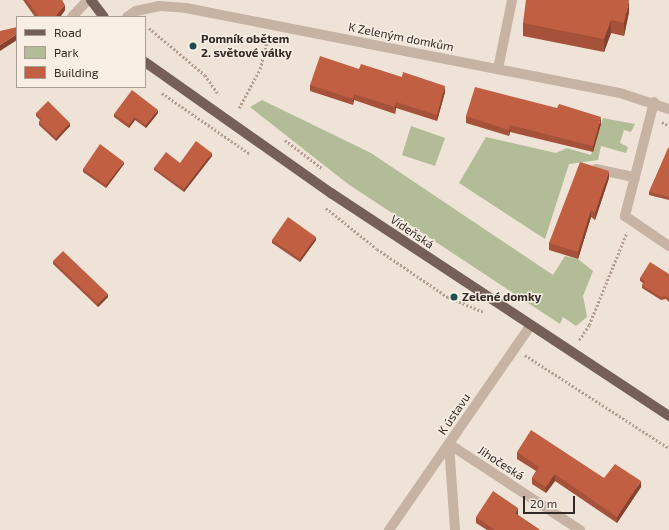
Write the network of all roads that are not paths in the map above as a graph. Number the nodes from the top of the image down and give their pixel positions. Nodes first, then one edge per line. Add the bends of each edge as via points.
1 (88, 0) edge
2 (91, 0) edge
3 (512, 0) edge
4 (73, 16) edge
5 (103, 16) edge
6 (130, 16) edge
7 (146, 63) edge
8 (498, 69) junction
9 (654, 102) junction
10 (669, 109) edge
11 (596, 169) edge
12 (635, 177) junction
13 (669, 246) edge
14 (530, 326) junction
15 (669, 416) edge
16 (449, 444) junction
17 (389, 530) edge
18 (455, 530) edge
19 (580, 530) edge

1 - 4 street
2 - 5 main road
3 - 8 street
6 - 8 street, K Zeleným domkům via 159,6 186,8
7 - 14 main road, Vídeňská via 224,120
8 - 9 street, K Zeleným domkům
9 - 10 street, K Zeleným domkům
9 - 12 street
11 - 12 street
12 - 13 street via 625,216
14 - 15 main road, Vídeňská
14 - 16 street, K ústavu
16 - 17 street
16 - 18 street, K ústavu
16 - 19 street, Jihočeská

